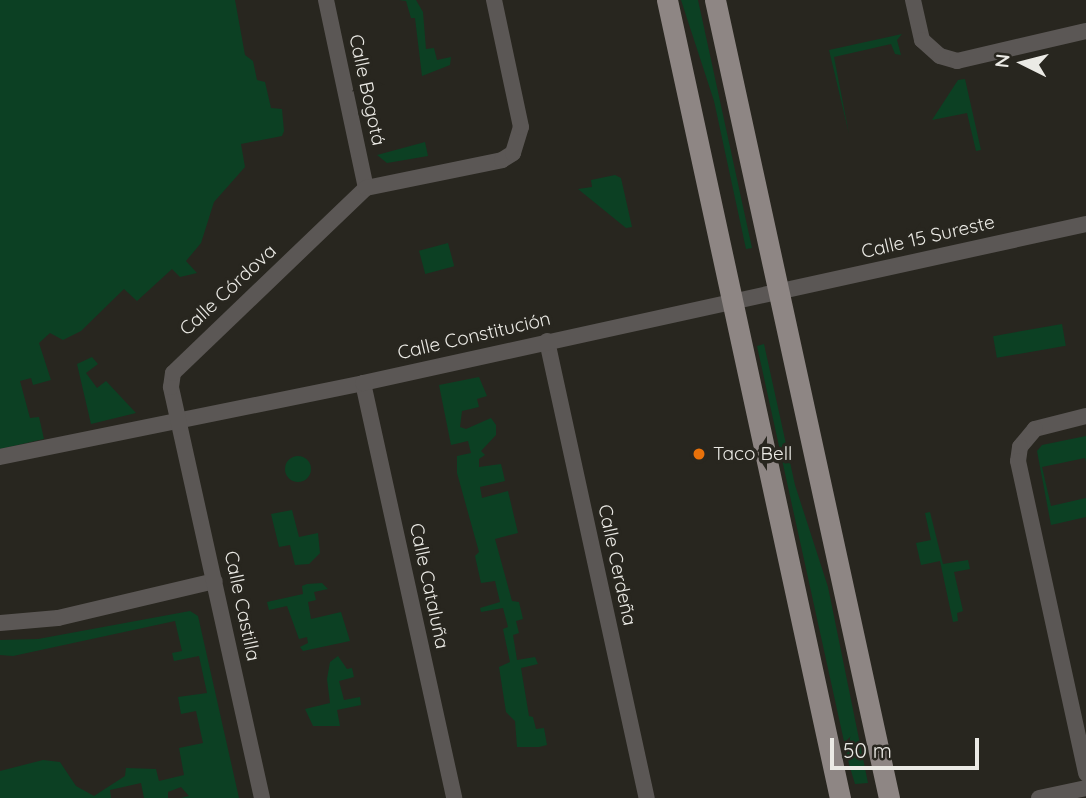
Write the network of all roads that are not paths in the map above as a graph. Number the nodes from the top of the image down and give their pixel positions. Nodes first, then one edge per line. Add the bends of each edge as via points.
1 (326, 0) edge
2 (494, 0) edge
3 (667, 0) edge
4 (715, 0) edge
5 (913, 0) edge
6 (1086, 31) edge
7 (366, 188) junction
8 (1086, 224) edge
9 (778, 292) junction
10 (733, 302) junction
11 (547, 341) junction
12 (363, 383) junction
13 (1086, 416) edge
14 (180, 423) junction
15 (0, 457) edge
16 (215, 581) junction
17 (0, 623) edge
18 (1086, 774) edge
19 (1086, 788) edge
20 (262, 798) edge
21 (454, 798) edge
22 (647, 798) edge
23 (840, 798) edge
24 (889, 798) edge
25 (1039, 798) edge

1 - 7 street, Calle Bogotá
2 - 7 street via 521,127 518,146 502,160
3 - 10 main road
4 - 9 main road
5 - 6 street via 922,40 952,60 965,61
7 - 14 street, Calle Córdova via 173,373
8 - 9 street, Calle 15 Sureste
9 - 10 street, Calle Constitución
9 - 24 main road
10 - 11 street, Calle Constitución
10 - 23 main road
11 - 12 street, Calle Constitución
11 - 22 street, Calle Cerdeña
12 - 14 street, Calle Constitución
12 - 21 street, Calle Cataluña
13 - 18 street via 1035,429 1026,437 1018,461
14 - 15 street
14 - 16 street, Calle Castilla
16 - 17 street via 58,618
16 - 20 street, Calle Castilla
19 - 25 street

